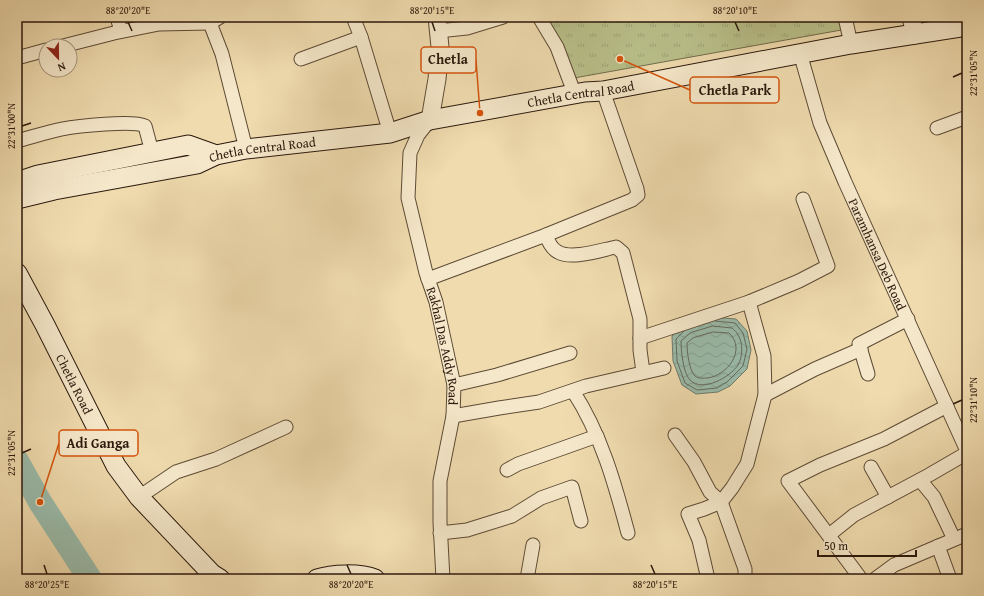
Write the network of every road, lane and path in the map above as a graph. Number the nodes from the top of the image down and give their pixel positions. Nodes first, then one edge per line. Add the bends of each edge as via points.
1 (117, 17) edge
2 (353, 17) edge
3 (503, 17) edge
4 (539, 17) edge
5 (845, 17) edge
6 (215, 20) edge
7 (438, 24) edge
8 (913, 26) edge
9 (967, 26) edge
10 (122, 31) junction
11 (362, 37) junction
12 (78, 42) edge
13 (851, 44) junction
14 (38, 52) edge
15 (800, 53) junction
16 (17, 58) edge
17 (301, 59) dead end
18 (603, 91) junction
19 (575, 94) junction
20 (967, 117) edge
21 (430, 120) junction
22 (937, 128) dead end
23 (390, 133) junction
24 (17, 141) edge
25 (246, 149) junction
26 (152, 152) junction
27 (216, 155) junction
28 (17, 182) edge
29 (17, 199) edge
30 (803, 199) dead end
31 (546, 235) junction
32 (17, 273) edge
33 (428, 279) junction
34 (749, 302) junction
35 (908, 319) junction
36 (640, 338) junction
37 (861, 349) junction
38 (570, 353) dead end
39 (664, 368) dead end
40 (643, 372) junction
41 (868, 374) dead end
42 (454, 385) junction
43 (573, 390) junction
44 (765, 395) junction
45 (947, 406) junction
46 (453, 416) junction
47 (286, 427) dead end
48 (675, 435) dead end
49 (597, 436) junction
50 (967, 452) edge
51 (871, 467) dead end
52 (507, 470) dead end
53 (920, 480) junction
54 (139, 497) junction
55 (888, 497) junction
56 (721, 502) junction
57 (581, 521) dead end
58 (440, 533) junction
59 (628, 533) dead end
60 (967, 534) edge
61 (829, 535) junction
62 (954, 539) junction
63 (532, 545) dead end
64 (938, 546) junction
65 (879, 578) edge
66 (220, 579) edge
67 (317, 579) edge
68 (375, 579) edge
69 (443, 579) edge
70 (527, 579) edge
71 (708, 579) edge
72 (745, 579) edge
73 (861, 579) edge
74 (950, 579) edge

1 - 10 street
2 - 11 street
3 - 7 street via 467,28
4 - 19 street via 557,47
5 - 13 street
6 - 10 street via 159,24
6 - 25 street
7 - 21 street via 439,54
8 - 9 main road, Chetla Central Road
8 - 13 main road, Chetla Central Road
10 - 12 street
11 - 17 street
11 - 23 street
13 - 15 main road, Chetla Central Road
14 - 16 street
15 - 18 main road, Chetla Central Road
15 - 35 street, Paramhansa Deb Road via 823,130
18 - 19 main road, Chetla Central Road
18 - 31 street via 638,195 632,200
19 - 21 main road, Chetla Central Road
20 - 22 street
21 - 23 main road, Chetla Central Road
21 - 33 street, Rakhal Das Addy Road via 418,135 410,153 408,198
23 - 25 main road, Chetla Central Road
24 - 26 street via 62,129 141,124 145,126
25 - 27 main road, Chetla Central Road
26 - 27 main road via 188,145
26 - 28 main road via 38,175
27 - 29 main road, Chetla Central Road via 197,164
30 - 34 street via 828,266
31 - 33 street
31 - 36 street via 558,252 572,256 616,247 623,253 640,319
32 - 54 main road, Chetla Road via 116,466
33 - 42 street, Rakhal Das Addy Road via 436,302
34 - 36 street
34 - 44 street via 764,356
35 - 37 street via 859,344
35 - 45 street, Paramhansa Deb Road
36 - 40 street
37 - 41 street
37 - 44 street
38 - 42 street
39 - 40 street
40 - 43 street
42 - 46 street, Rakhal Das Addy Road
43 - 46 street via 539,402
43 - 49 street via 586,410
44 - 56 street via 747,464
45 - 50 street, Paramhansa Deb Road
45 - 61 street via 884,439 820,465 788,482
46 - 58 street, Rakhal Das Addy Road via 440,481
47 - 54 street via 216,459 176,472
48 - 56 street via 694,462 710,492
49 - 52 street
49 - 59 street via 614,481
50 - 53 street
51 - 55 street
53 - 55 street
53 - 62 street via 934,497
54 - 66 main road, Chetla Road via 212,574
55 - 61 street via 854,515
56 - 71 street via 688,514 700,540
56 - 72 street via 745,569
57 - 58 street via 572,487 541,498 512,516 467,530
58 - 69 street, Rakhal Das Addy Road
60 - 62 street
61 - 73 street
62 - 64 street
63 - 70 street
64 - 65 street via 894,565
64 - 74 street
67 - 68 main road via 335,575

